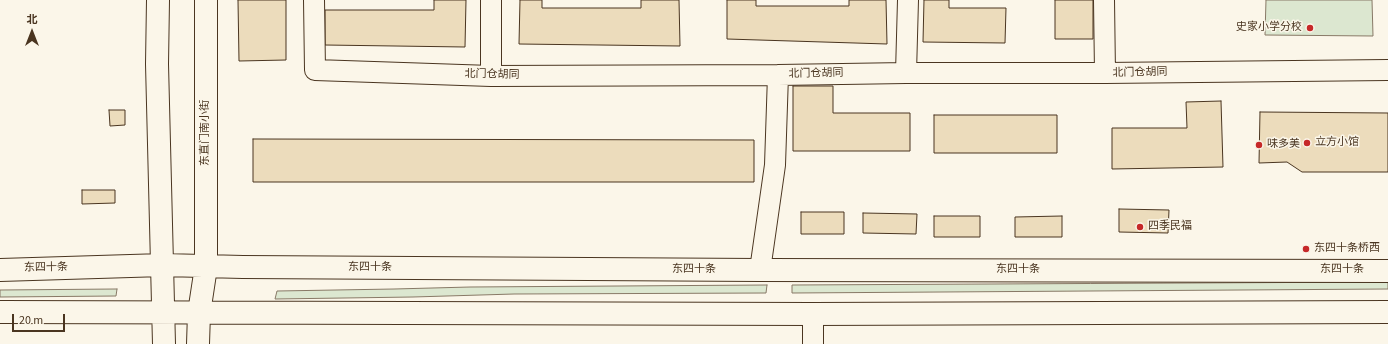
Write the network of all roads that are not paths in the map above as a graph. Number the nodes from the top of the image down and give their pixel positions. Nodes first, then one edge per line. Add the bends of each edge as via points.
1 (158, 0) edge
2 (206, 0) edge
3 (314, 0) edge
4 (492, 0) edge
5 (908, 0) edge
6 (1104, 0) edge
7 (1388, 70) edge
8 (906, 73) junction
9 (1105, 73) junction
10 (778, 75) junction
11 (491, 76) junction
12 (162, 265) junction
13 (206, 267) junction
14 (0, 270) edge
15 (760, 270) junction
16 (1388, 270) edge
17 (0, 312) edge
18 (163, 312) junction
19 (1388, 312) edge
20 (199, 313) junction
21 (813, 314) junction
22 (164, 344) edge
23 (198, 344) edge
24 (813, 344) edge

1 - 12 main road
2 - 13 main road, 东直门南小街
3 - 11 street, 北门仓胡同 via 315,70
4 - 11 street
5 - 8 street
6 - 9 street
7 - 9 street, 北门仓胡同
8 - 9 street, 北门仓胡同
8 - 10 street, 北门仓胡同
10 - 11 street, 北门仓胡同
10 - 15 street via 775,165
12 - 13 main road, 东四十条
12 - 14 main road, 东四十条
12 - 18 main road
13 - 15 main road, 东四十条
13 - 20 main road, 东直门南小街
15 - 16 main road, 东四十条
17 - 18 main road
18 - 20 main road
18 - 22 main road
19 - 21 main road
20 - 21 main road
20 - 23 main road, 东直门南小街
21 - 24 street

